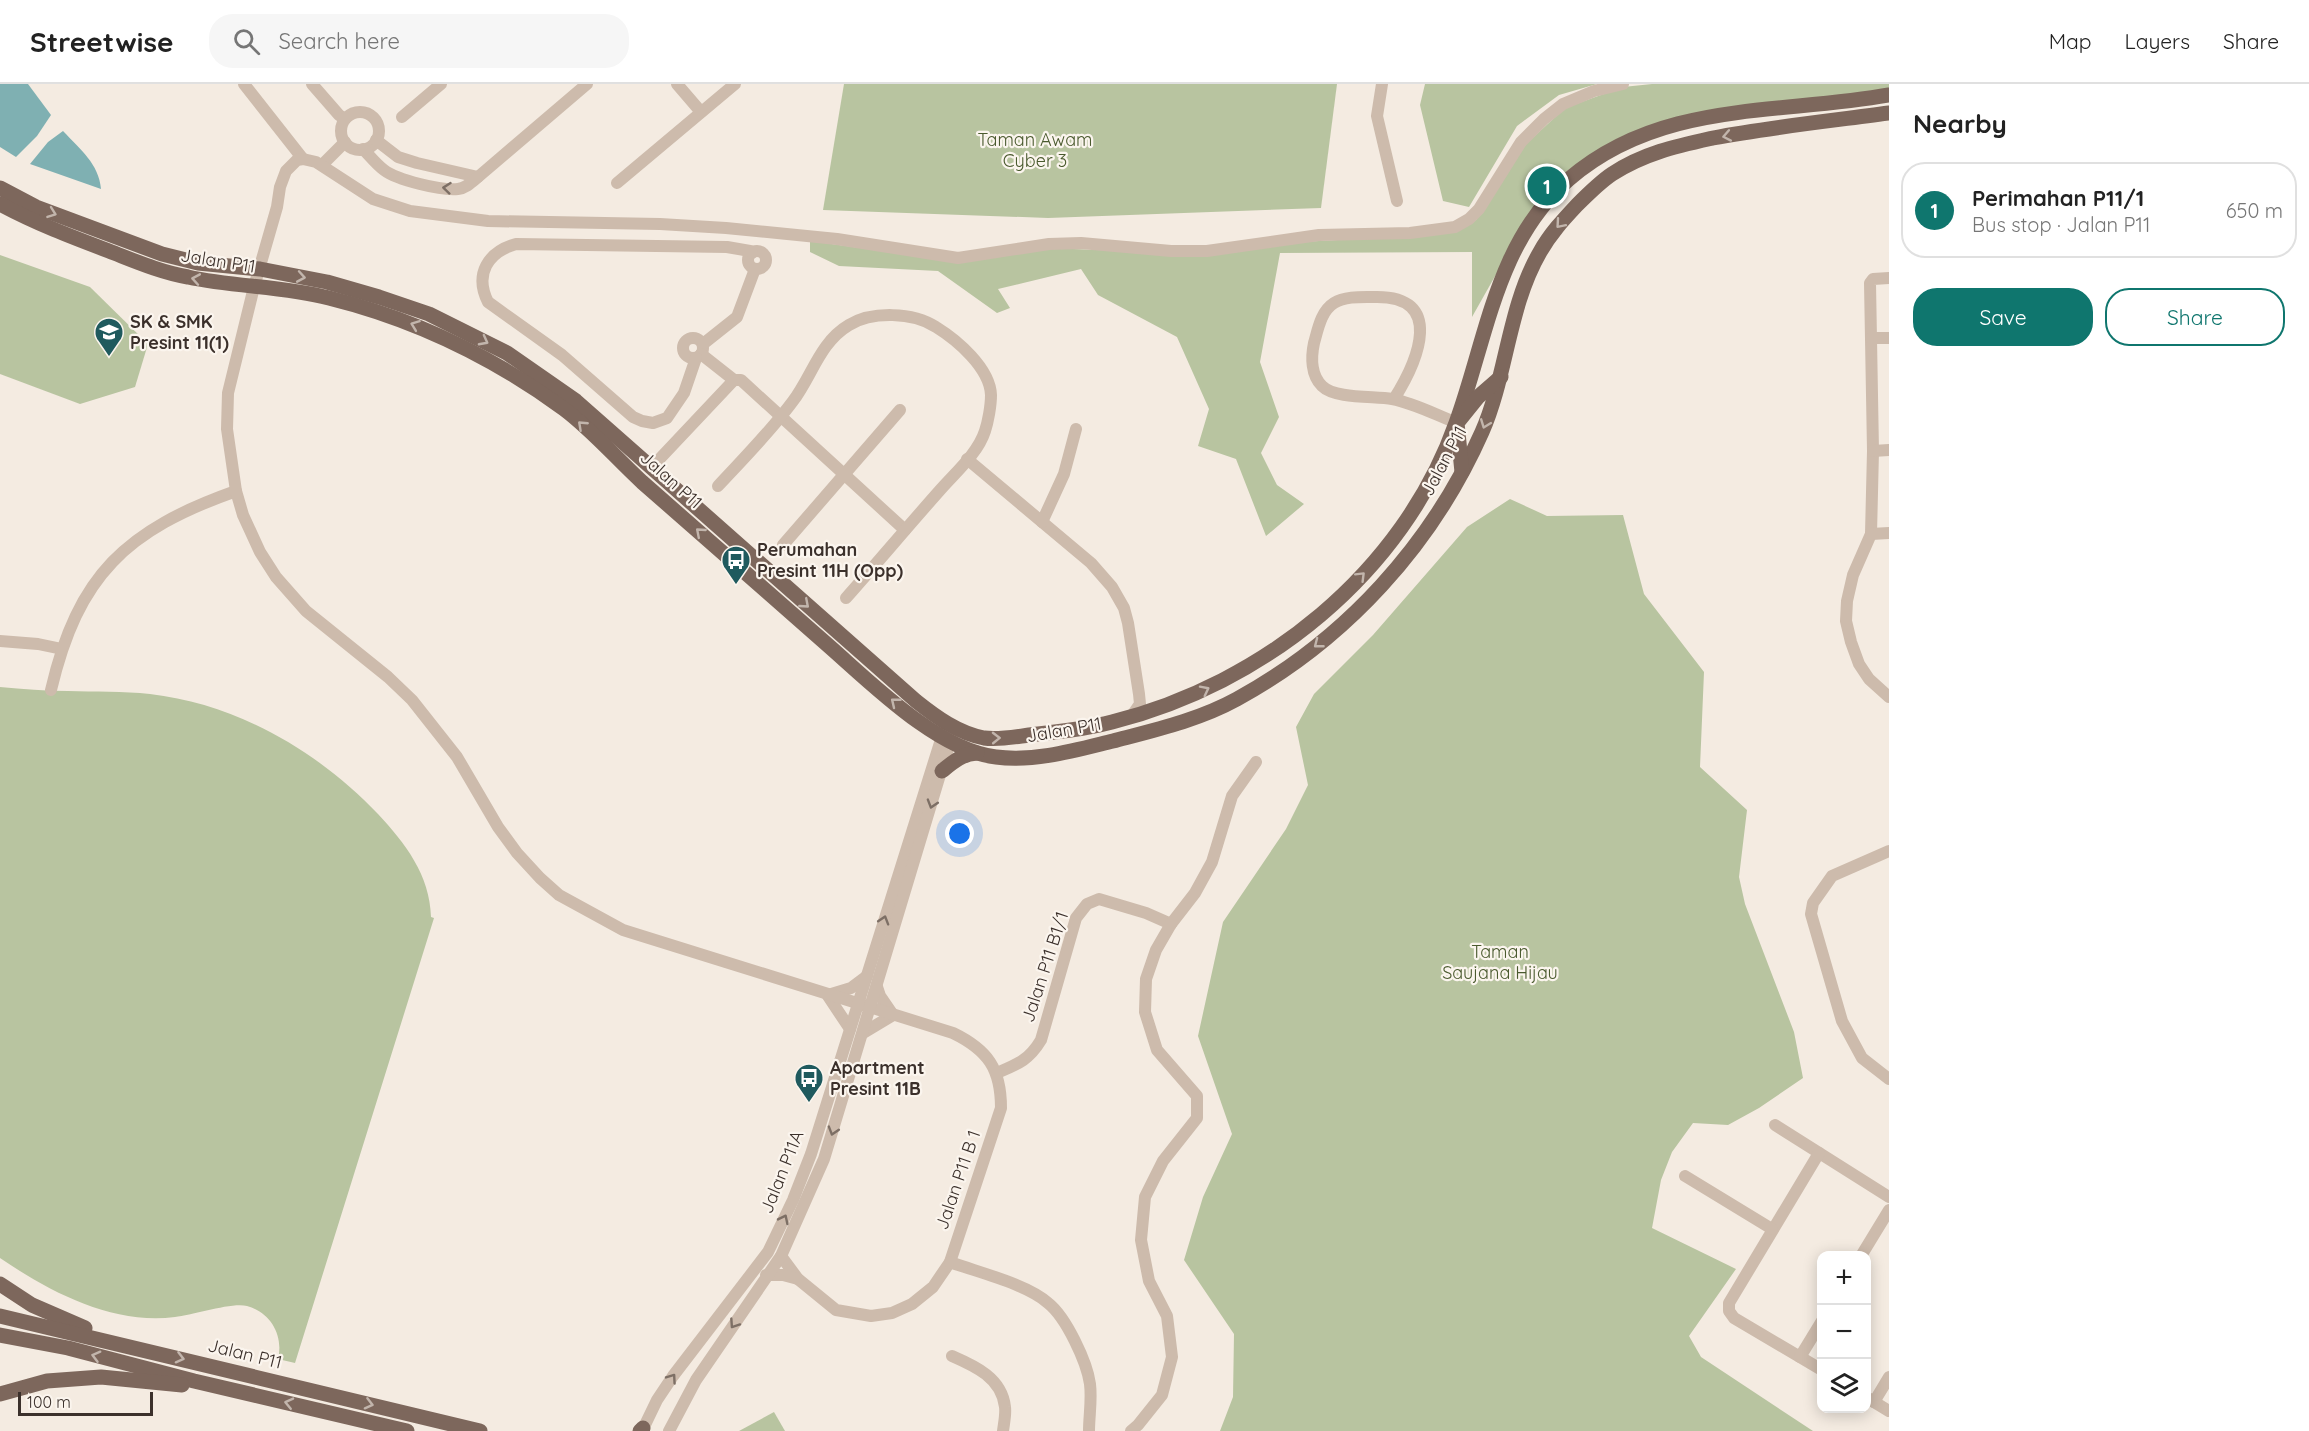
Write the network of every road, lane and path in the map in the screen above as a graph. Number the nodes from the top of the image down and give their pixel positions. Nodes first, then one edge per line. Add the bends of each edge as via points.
1 (244, 84) edge
2 (312, 84) edge
3 (441, 84) edge
4 (587, 84) edge
5 (677, 84) edge
6 (735, 84) edge
7 (1382, 84) edge
8 (1623, 84) edge
9 (1889, 94) edge
10 (1818, 105) junction
11 (1785, 107) junction
12 (701, 112) junction
13 (1889, 113) edge
14 (402, 117) dead end
15 (345, 119) junction
16 (1830, 121) junction
17 (1770, 127) junction
18 (376, 140) junction
19 (345, 142) junction
20 (363, 149) junction
21 (398, 157) junction
22 (303, 159) junction
23 (322, 165) junction
24 (391, 174) junction
25 (478, 177) junction
26 (617, 183) dead end
27 (0, 188) edge
28 (1397, 201) dead end
29 (0, 204) edge
30 (260, 270) junction
31 (1889, 278) edge
32 (254, 287) junction
33 (1871, 338) junction
34 (1889, 338) edge
35 (700, 352) junction
36 (1501, 376) junction
37 (734, 380) junction
38 (1394, 399) junction
39 (900, 410) dead end
40 (782, 416) junction
41 (1457, 423) junction
42 (1076, 429) dead end
43 (1889, 450) edge
44 (1873, 451) junction
45 (967, 459) junction
46 (624, 465) junction
47 (651, 468) junction
48 (1462, 471) junction
49 (845, 475) junction
50 (718, 486) dead end
51 (236, 491) junction
52 (656, 494) junction
53 (1042, 522) junction
54 (905, 530) junction
55 (1889, 533) edge
56 (1871, 534) junction
57 (783, 545) dead end
58 (846, 598) dead end
59 (0, 640) edge
60 (62, 649) junction
61 (51, 690) dead end
62 (1139, 694) junction
63 (1889, 697) edge
64 (1167, 706) junction
65 (1131, 718) junction
66 (948, 732) junction
67 (976, 753) junction
68 (1256, 762) dead end
69 (942, 771) junction
70 (1889, 851) edge
71 (1171, 924) junction
72 (867, 976) junction
73 (877, 987) junction
74 (827, 995) junction
75 (858, 1005) junction
76 (870, 1008) junction
77 (893, 1015) junction
78 (856, 1031) junction
79 (997, 1073) junction
80 (1889, 1079) edge
81 (1775, 1125) dead end
82 (1819, 1153) junction
83 (1685, 1176) dead end
84 (1889, 1197) edge
85 (1889, 1210) edge
86 (1772, 1229) junction
87 (1864, 1251) edge
88 (781, 1256) junction
89 (950, 1262) junction
90 (766, 1275) junction
91 (798, 1279) junction
92 (0, 1284) edge
93 (0, 1316) edge
94 (1817, 1328) edge
95 (0, 1335) edge
96 (140, 1349) junction
97 (952, 1356) dead end
98 (1800, 1357) junction
99 (1817, 1368) edge
100 (1889, 1377) edge
101 (194, 1381) junction
102 (0, 1394) edge
103 (1871, 1398) edge
104 (1871, 1400) edge
105 (1889, 1411) edge
106 (642, 1430) edge
107 (407, 1431) edge
108 (480, 1431) edge
109 (669, 1431) edge
110 (1003, 1431) edge
111 (1089, 1431) edge
112 (1131, 1431) edge

1 - 22 street
2 - 15 street
3 - 14 street
4 - 25 street
5 - 12 street
6 - 12 street
7 - 28 street via 1377,116
8 - 23 street via 1563,104 1544,119 1521,141 1479,209 1455,227 1319,235 1207,251 1081,243 958,258 837,239 726,228 488,221 410,212 373,199
9 - 10 main road, Jalan P11
10 - 11 main road, Jalan P11
10 - 16 main road via 1812,110 1812,117
11 - 17 main road via 1796,112 1797,118
11 - 41 main road, Jalan P11 via 1729,112 1664,128 1621,143 1568,180 1540,207 1505,270
12 - 26 street
13 - 16 main road, Jalan P11
15 - 18 street via 356,112 368,113 377,122
15 - 19 street
16 - 17 main road, Jalan P11
17 -> 36 main road, Jalan P11 via 1658,150 1610,175 1583,199 1537,256 1517,311
18 - 20 street
18 - 21 street
19 - 20 street
19 - 23 street
20 - 24 street
21 - 24 street
21 - 25 street
22 - 23 street
22 - 30 street, Jalan P11 B 1 via 291,165 283,179
25 -> 24 street via 458,189
27 -> 30 main road, Jalan P11 via 36,207 162,254 198,263
32 -> 29 main road, Jalan P11 via 164,272 29,220
30 - 32 street, Jalan P11 B 1
30 -> 47 main road, Jalan P11 via 327,282 379,297 429,314 474,336 507,353 576,401
31 - 33 street via 1873,279 1870,283
46 -> 32 main road, Jalan P11 via 567,411 465,347 371,309 322,296
32 - 51 street, Jalan P11 B 1 via 228,393 227,429
33 - 34 street
33 - 44 street
35 - 35 street via 684,393 667,418 653,423 633,417 562,355 488,302 484,285 489,259 500,249 516,244 727,247 762,253 764,265 755,269 737,317
35 - 37 street
36 - 41 main road
36 -> 48 main road, Jalan P11 via 1482,432
37 - 40 street via 741,380
37 - 47 street
38 - 38 street via 1338,394 1322,387 1313,372 1313,349 1320,321 1334,303 1353,297 1389,296 1409,302 1419,314 1420,338 1409,376
38 - 41 street
39 - 49 street
40 - 45 street via 823,350 848,325 863,318 912,317 929,322 965,349 991,394 985,432
40 - 49 street
40 - 50 street
41 - 48 main road
64 -> 41 main road, Jalan P11 via 1227,678 1277,648 1331,606 1375,562 1418,502
42 - 53 street via 1064,474
43 - 44 street
44 - 56 street
45 - 53 street
45 - 54 street
46 - 47 main road
46 - 52 main road, Jalan P11
47 - 52 main road
47 -> 66 main road, Jalan P11
48 -> 67 main road, Jalan P11 via 1428,531 1378,591 1295,662 1236,699 1149,732 1089,747 1031,758
49 - 54 street
49 - 57 street
51 - 60 street via 165,521 117,556 85,598
51 - 74 street, Jalan P11 B 1 via 260,552 276,577 306,611 412,700 457,757 517,853 559,895 611,925
66 -> 52 main road, Jalan P11 via 871,683
53 - 62 street via 1090,563 1112,587 1124,608
54 - 58 street
55 - 56 street
56 - 63 street via 1853,575 1846,621 1859,664
59 - 60 street
60 - 61 street
62 - 64 street via 1157,705
62 - 65 street via 1138,710
64 - 65 main road, Jalan P11
66 -> 65 main road, Jalan P11 via 997,738 1086,729
66 - 67 main road, Jalan P11
66 - 69 street, Jalan P11A
72 -> 66 street, Jalan P11A
67 - 69 main road via 968,753
68 - 71 street via 1232,796 1212,862
69 -> 73 street, Jalan P11A
70 - 80 street via 1832,876 1810,914 1842,1021 1862,1058
71 - 79 street, Jalan P11 B1/1 via 1099,899 1087,904 1076,918 1041,1040 1033,1053
71 - 112 street via 1146,979 1145,1012 1157,1050 1197,1096 1197,1118 1163,1161 1144,1197 1141,1240 1149,1281 1167,1316 1172,1357 1162,1395
72 - 74 street via 843,992
72 - 75 street, Jalan P11A
73 - 76 street, Jalan P11A
73 - 77 street
74 - 75 street, Jalan P11 B 1
74 - 78 street
75 - 76 street, Jalan P11 B 1
75 - 78 street, Jalan P11A
76 - 77 street, Jalan P11 B 1
76 - 78 street, Jalan P11A
77 - 78 street
77 - 79 street, Jalan P11 B 1 via 966,1040 980,1049
78 -> 88 street, Jalan P11A via 824,1159
106 -> 78 street, Jalan P11A via 673,1377 768,1251 793,1200
79 - 89 street, Jalan P11 B 1 via 1001,1108
81 - 82 street
82 - 84 street
82 - 86 street
83 - 86 street
85 - 87 street
86 - 98 street via 1729,1303 1729,1311 1734,1318
88 - 90 street, Jalan P11A
88 - 91 street, Jalan P11 B 1
89 - 91 street, Jalan P11 B 1 via 933,1287 912,1304 892,1313 871,1316 836,1310
89 - 111 street via 1028,1290 1049,1303 1064,1321 1087,1369
90 - 91 street
90 -> 109 street, Jalan P11A via 696,1380
92 - 96 main road via 58,1318
93 - 96 main road, Jalan P11
94 - 98 street
101 -> 95 main road, Jalan P11 via 68,1348
96 -> 108 main road, Jalan P11
97 - 110 street via 982,1370 1000,1390 1005,1407
98 - 99 street
100 - 103 street
101 - 102 main road via 172,1385 101,1377 47,1381
107 -> 101 main road, Jalan P11
104 - 105 street

